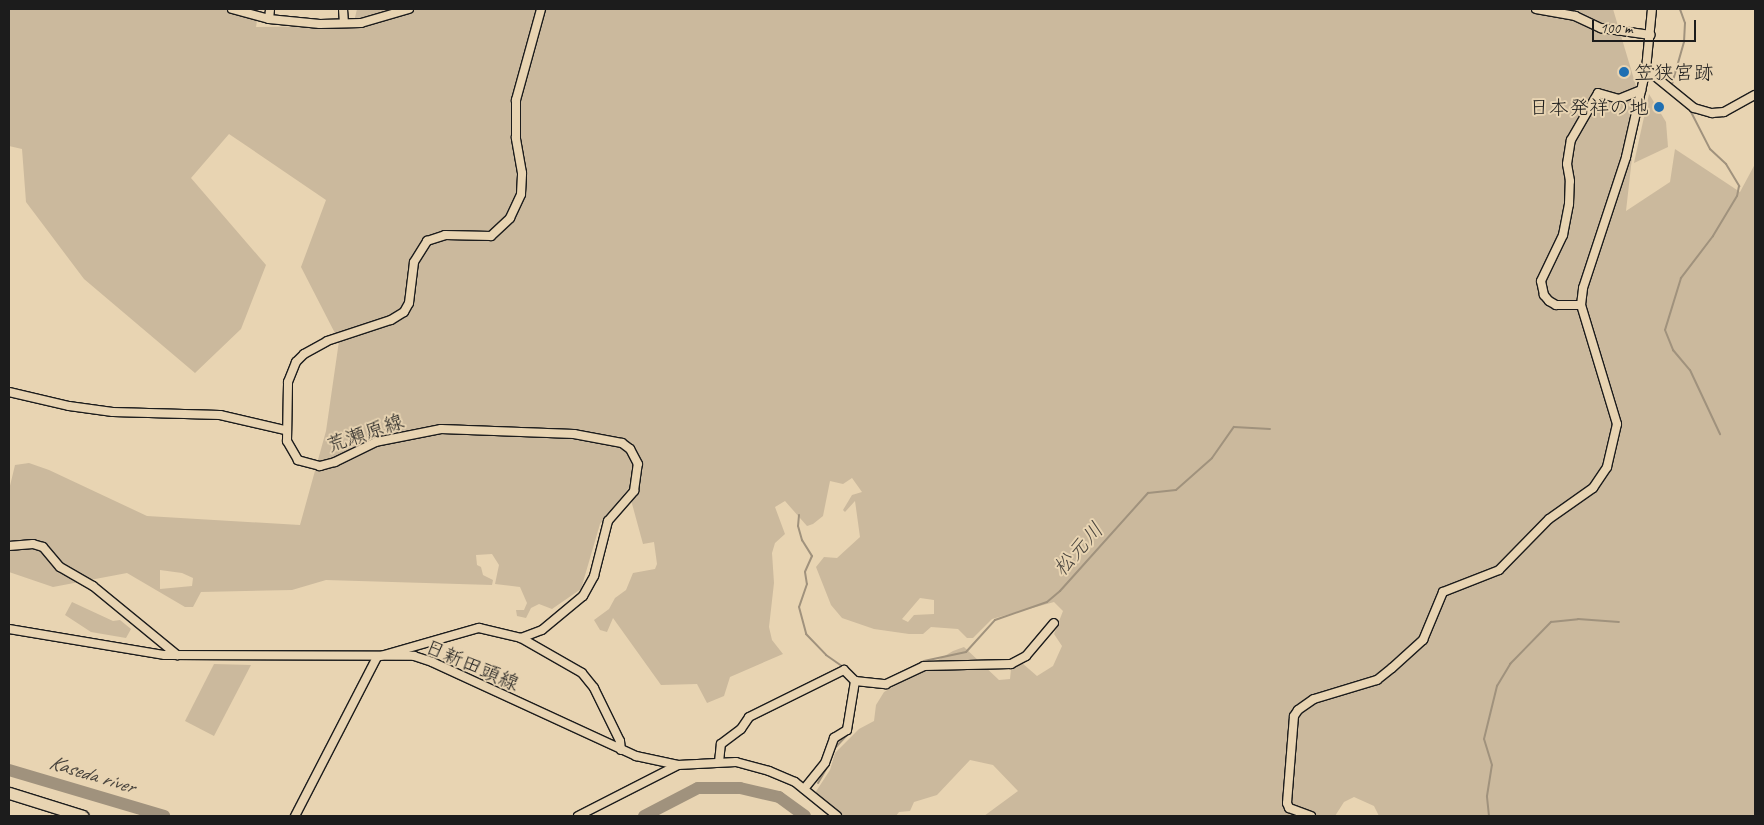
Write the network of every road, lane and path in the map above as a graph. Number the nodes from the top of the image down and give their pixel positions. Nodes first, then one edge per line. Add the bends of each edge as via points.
1 (232, 9) edge
2 (270, 9) edge
3 (344, 9) edge
4 (408, 9) edge
5 (541, 9) edge
6 (1536, 9) edge
7 (1652, 9) edge
8 (269, 19) junction
9 (344, 23) junction
10 (1651, 35) junction
11 (1646, 69) junction
12 (1641, 90) junction
13 (1755, 95) edge
14 (1582, 305) junction
15 (9, 392) edge
16 (285, 430) junction
17 (9, 546) edge
18 (1054, 623) dead end
19 (9, 629) edge
20 (521, 638) junction
21 (177, 655) junction
22 (377, 657) junction
23 (855, 681) junction
24 (621, 750) junction
25 (719, 762) junction
26 (678, 765) junction
27 (804, 789) junction
28 (9, 793) edge
29 (83, 816) edge
30 (295, 816) edge
31 (578, 816) edge
32 (837, 816) edge
33 (1311, 816) edge

1 - 8 street
2 - 8 street
3 - 9 street
4 - 9 street via 361,24
5 - 16 street, 荒瀬原線 via 516,100 521,194 510,218 491,236 445,236 427,241 414,262 410,296 404,312 391,320 327,341 304,354 296,362 288,382
6 - 10 street via 1575,16 1600,28
7 - 10 street
8 - 9 street
10 - 11 street
11 - 12 street
11 - 13 street via 1694,108 1712,113 1724,112
12 - 14 street via 1626,157 1583,288
12 - 14 street via 1619,99 1598,93 1571,140 1567,164 1569,204 1562,235 1541,281 1549,301 1556,305
14 - 33 street via 1617,424 1602,478 1584,496 1536,530 1516,556 1499,570 1443,592 1423,640 1377,680 1314,699 1298,710 1294,716 1287,797 1289,808
15 - 16 street via 113,412 220,415
16 - 20 street, 荒瀬原線 via 290,450 298,460 320,466 376,442 441,429 574,434 622,443 630,448 638,464 634,490 608,521 594,576 583,596 542,630
17 - 21 street via 34,544 43,548 60,567 93,586
18 - 23 street via 1026,656 1011,664 924,666 886,684
19 - 21 street, 日新田頭線
20 - 22 street via 479,628
20 - 24 street via 582,673 594,688 620,741
21 - 22 street, 日新田頭線
22 - 24 street, 日新田頭線 via 414,656 432,662
22 - 30 street
23 - 25 street via 844,670 749,717 741,729 721,744
23 - 27 street via 847,730 834,738 825,763
24 - 26 street, 日新田頭線
25 - 26 street, 日新田頭線
25 - 27 street, 日新田頭線 via 769,770
26 - 31 street
27 - 32 street, 日新田頭線
28 - 29 highway

